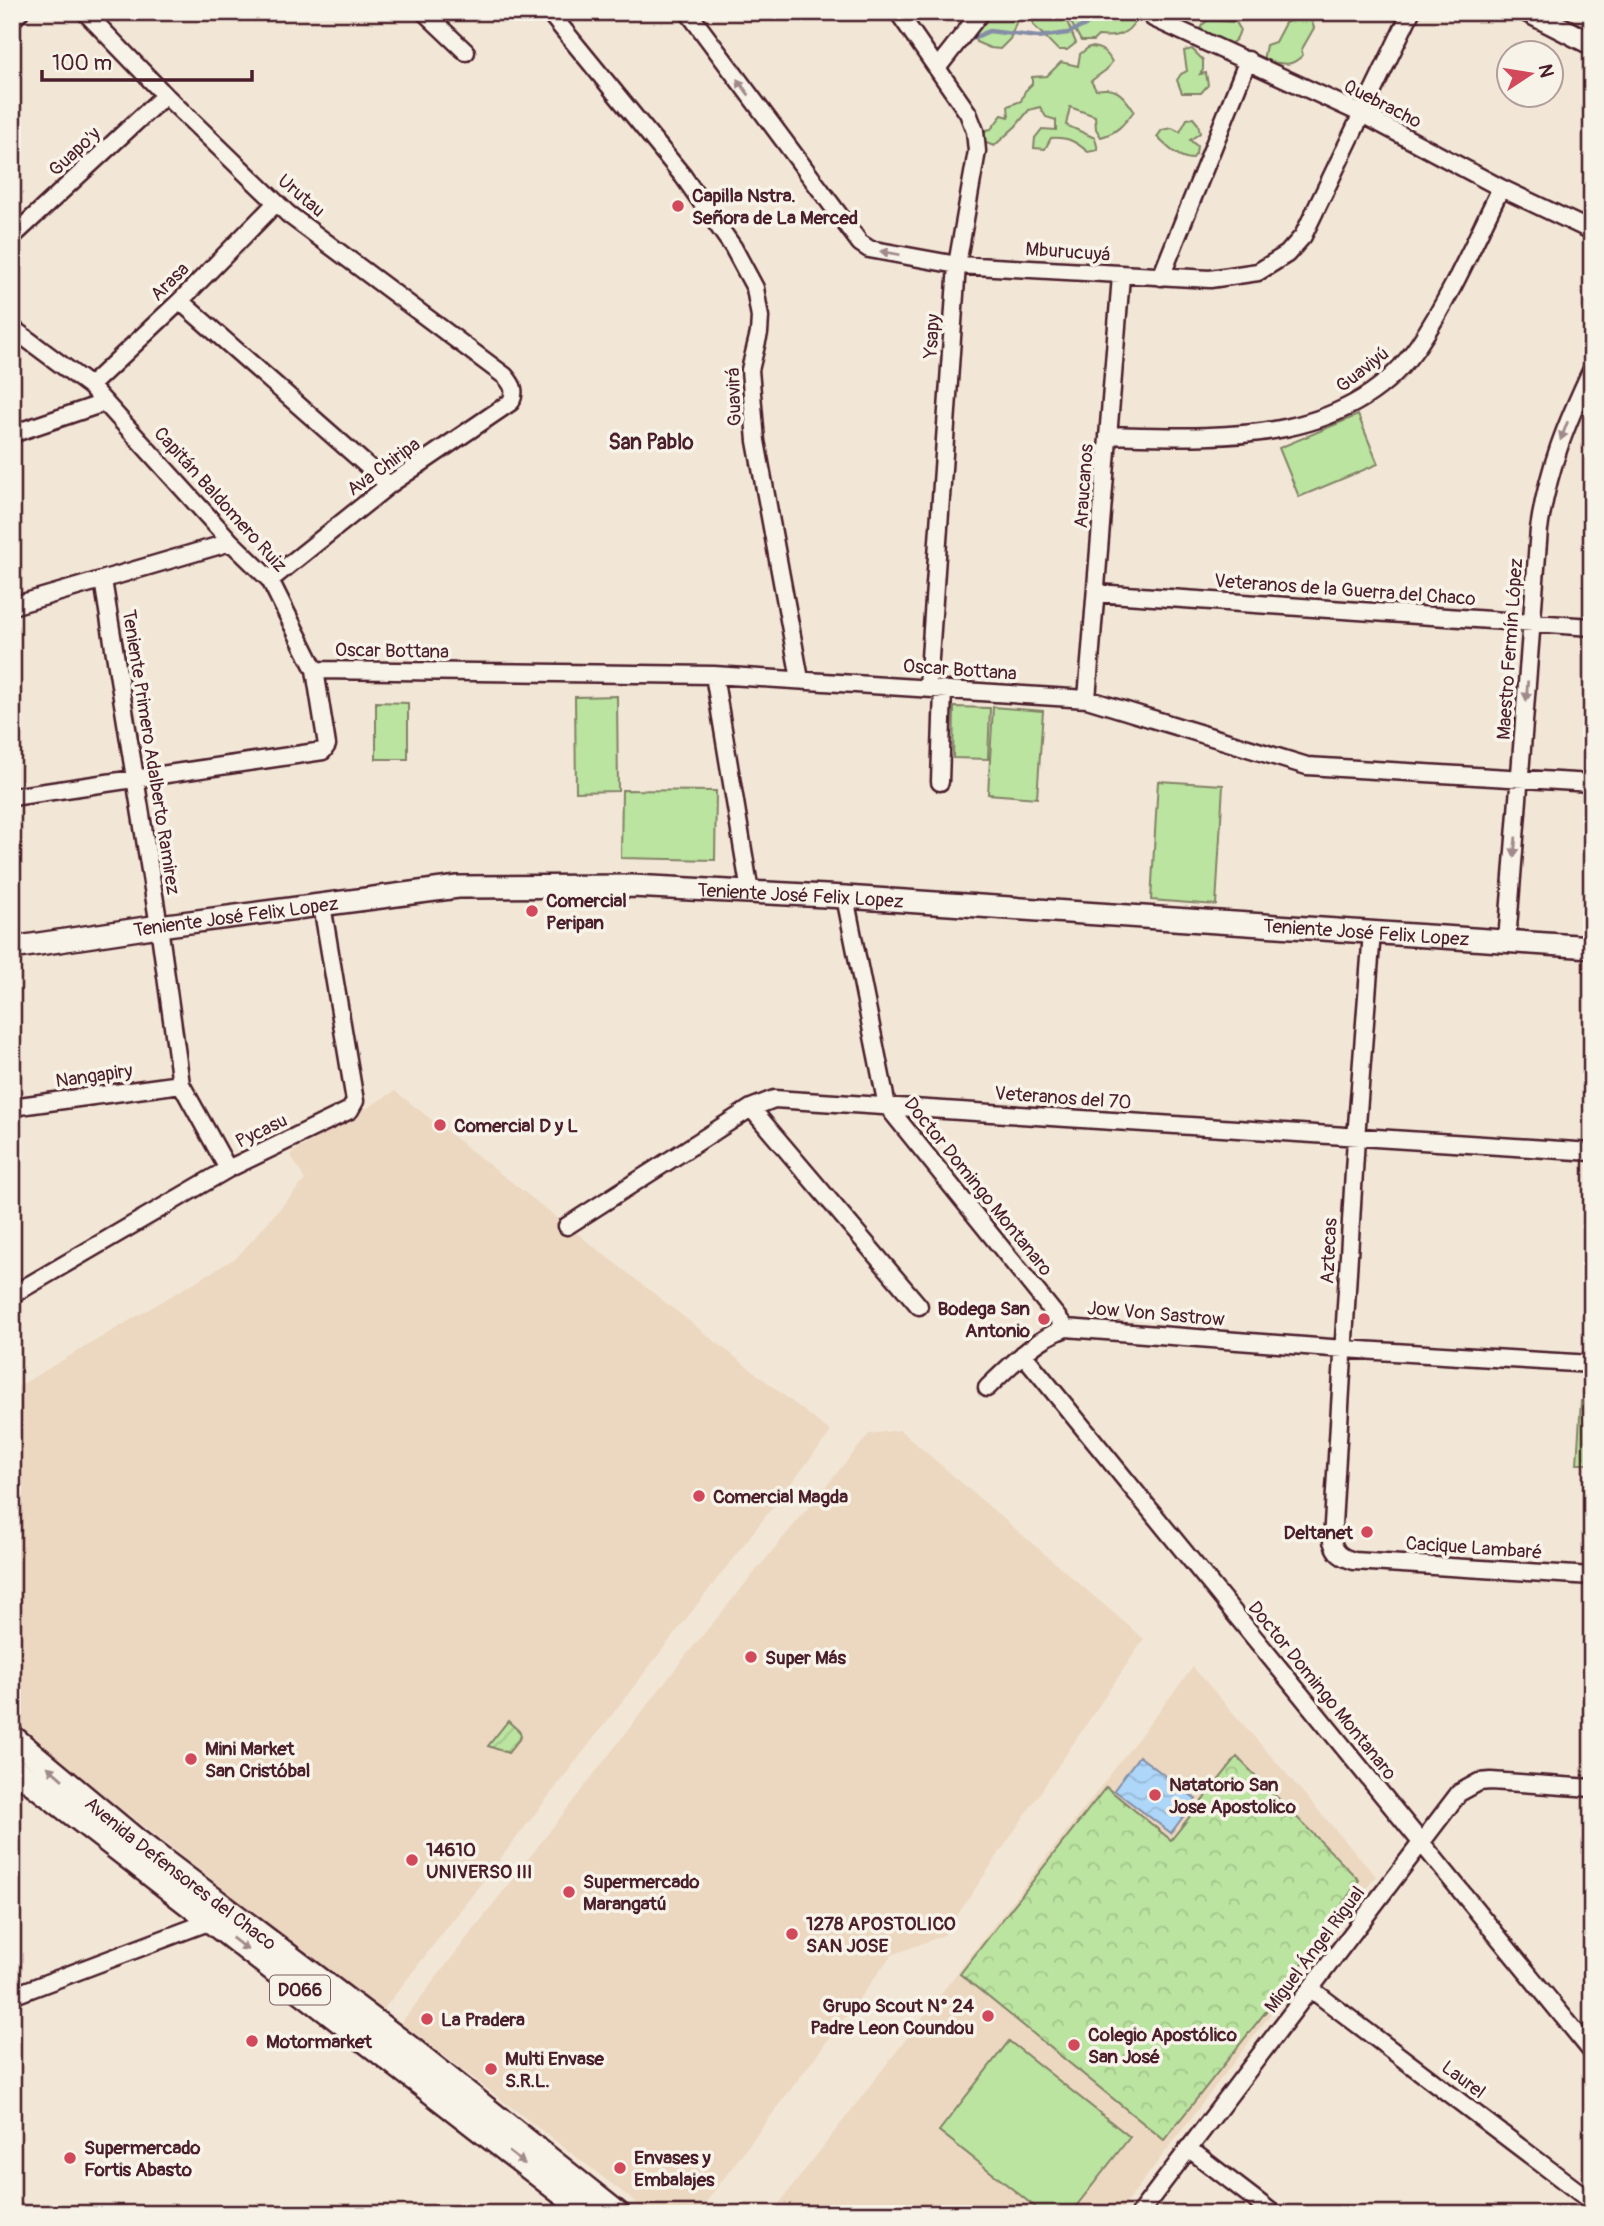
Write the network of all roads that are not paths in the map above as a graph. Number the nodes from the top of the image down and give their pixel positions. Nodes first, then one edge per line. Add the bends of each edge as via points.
1 (20, 12) edge
2 (85, 12) edge
3 (424, 12) edge
4 (549, 12) edge
5 (688, 12) edge
6 (898, 12) edge
7 (981, 12) edge
8 (1411, 12) edge
9 (1529, 12) edge
10 (1153, 18) dead end
11 (12, 20) edge
12 (1592, 44) edge
13 (466, 52) dead end
14 (1248, 60) junction
15 (938, 67) junction
16 (165, 95) junction
17 (1362, 114) junction
18 (1500, 188) junction
19 (276, 203) junction
20 (1592, 231) edge
21 (12, 237) edge
22 (957, 265) junction
23 (1121, 275) junction
24 (1161, 277) junction
25 (180, 301) junction
26 (12, 328) edge
27 (1592, 369) edge
28 (90, 386) junction
29 (513, 386) joint
30 (104, 403) junction
31 (12, 435) edge
32 (1108, 435) junction
33 (389, 485) junction
34 (232, 542) junction
35 (103, 580) junction
36 (270, 580) junction
37 (1096, 593) junction
38 (12, 606) edge
39 (1532, 623) junction
40 (1592, 627) edge
41 (315, 670) junction
42 (714, 675) junction
43 (800, 679) junction
44 (936, 688) junction
45 (1087, 699) junction
46 (135, 779) junction
47 (1520, 779) junction
48 (940, 782) dead end
49 (1592, 783) edge
50 (12, 797) edge
51 (750, 892) junction
52 (845, 897) junction
53 (322, 905) junction
54 (159, 926) junction
55 (1372, 932) junction
56 (1507, 941) junction
57 (1592, 947) edge
58 (12, 948) edge
59 (181, 1084) junction
60 (887, 1106) junction
61 (12, 1107) edge
62 (751, 1108) junction
63 (1356, 1138) junction
64 (1592, 1152) edge
65 (228, 1169) junction
66 (567, 1226) dead end
67 (12, 1295) edge
68 (919, 1306) dead end
69 (1066, 1328) junction
70 (1344, 1349) junction
71 (1023, 1354) junction
72 (1592, 1364) edge
73 (987, 1388) dead end
74 (1354, 1561) joint
75 (1592, 1576) edge
76 (15, 1738) edge
77 (12, 1767) edge
78 (1592, 1788) edge
79 (1421, 1843) junction
80 (211, 1921) junction
81 (274, 1970) junction
82 (1311, 1989) junction
83 (12, 1996) edge
84 (382, 2032) junction
85 (1592, 2052) edge
86 (478, 2128) junction
87 (1188, 2148) junction
88 (1592, 2202) edge
89 (583, 2212) edge
90 (618, 2214) edge
91 (1139, 2214) edge
92 (1274, 2214) edge

1 - 11 street
2 - 16 street, Urutau
3 - 13 street
4 - 43 street, Guavirá via 683,176 733,247 755,288 760,317 750,370 756,441
22 -> 5 street, Mburucuyá via 869,249 860,243
6 - 15 street, Ysapy
7 - 15 street
8 - 17 street, Mburucuyá
9 - 12 main road
10 - 14 street, Quebracho
14 - 17 street, Quebracho
14 - 24 street
15 - 22 street, Ysapy via 968,113 977,151
16 - 19 street, Urutau
16 - 21 street, Guapo'y
17 - 18 street, Quebracho
17 - 24 street, Mburucuyá via 1303,236 1287,254 1258,272 1237,276
18 - 20 street, Quebracho
18 - 32 street, Guaviyú via 1418,346 1394,374 1350,408 1300,425 1247,435
19 - 25 street, Arasa
19 - 29 street, Urutau via 506,376
22 - 23 street, Mburucuyá
22 - 44 street, Ysapy
23 - 24 street, Mburucuyá
23 - 32 street, Araucanos
25 - 28 street, Arasa
25 - 33 street
26 - 28 street, Capitán Baldomero Ruiz
27 -> 39 street, Maestro Fermín López via 1547,481
28 - 30 street, Capitán Baldomero Ruiz
29 - 33 street, Ava Chiripa via 511,402
30 - 31 street
30 - 34 street, Capitán Baldomero Ruiz
32 - 37 street, Araucanos
33 - 36 street, Ava Chiripa
34 - 35 street
34 - 36 street, Capitán Baldomero Ruiz
35 - 38 street
35 - 46 street, Teniente Primero Adalberto Ramirez
36 - 41 street, Capitán Baldomero Ruiz
37 - 39 street, Veteranos de la Guerra del Chaco
37 - 45 street, Araucanos
39 - 40 street, Veteranos de la Guerra del Chaco
39 -> 47 street, Maestro Fermín López
41 - 42 street, Oscar Bottana
41 - 46 street, Capitán Baldomero Ruiz via 327,746 323,751
42 - 43 street, Oscar Bottana
42 - 51 street
43 - 44 street, Oscar Bottana
44 - 45 street, Oscar Bottana
44 - 48 street, Ysapy
45 - 47 street, Oscar Bottana via 1307,766
46 - 50 street
46 - 54 street, Teniente Primero Adalberto Ramirez
47 - 49 street, Oscar Bottana
47 -> 56 street, Maestro Fermín López
51 - 52 main road, Teniente José Felix Lopez
51 - 53 main road, Teniente José Felix Lopez via 632,886 457,887
52 - 55 main road, Teniente José Felix Lopez
52 - 60 street, Doctor Domingo Montanaro
53 - 54 main road, Teniente José Felix Lopez
53 - 65 street, Pycasu via 355,1101 350,1110
54 - 58 main road, Teniente José Felix Lopez
54 - 59 street, Teniente Primero Adalberto Ramirez
55 - 56 main road, Teniente José Felix Lopez
55 - 63 street, Aztecas
56 - 57 main road, Teniente José Felix Lopez
59 - 61 street, Nangapiry
59 - 65 street, Teniente Primero Adalberto Ramirez
60 - 62 street, Veteranos del 70 via 774,1099
60 - 63 street, Veteranos del 70
60 - 69 street, Doctor Domingo Montanaro
62 - 66 street, Veteranos del 70
62 - 68 street
63 - 64 street, Veteranos del 70
63 - 70 street, Aztecas
65 - 67 street, Pycasu
69 - 70 street, Jow Von Sastrow
69 - 71 street, Jow Von Sastrow
70 - 72 street, Jow Von Sastrow
70 - 74 street, Aztecas via 1332,1541 1337,1554
71 - 73 street, Jow Von Sastrow
71 - 79 street, Doctor Domingo Montanaro
74 - 75 street, Cacique Lambaré
84 -> 76 highway, Avenida Defensores del Chaco / D066 via 138,1842
77 - 80 highway, Avenida Defensores del Chaco / D066
78 - 79 street, Miguel Ángel Rigual via 1479,1782 1459,1793
79 - 82 street, Miguel Ángel Rigual
79 - 85 street, Doctor Domingo Montanaro
80 -> 81 highway, Avenida Defensores del Chaco / D066
80 - 83 street
81 - 84 highway via 293,1974
81 - 86 highway, Avenida Defensores del Chaco / D066
82 - 87 street, Miguel Ángel Rigual
82 - 88 street, Laurel
84 - 86 highway via 466,2106
84 - 90 highway, Avenida Defensores del Chaco / D066
86 -> 89 highway, Avenida Defensores del Chaco / D066
87 - 91 street, Miguel Ángel Rigual
87 - 92 street

